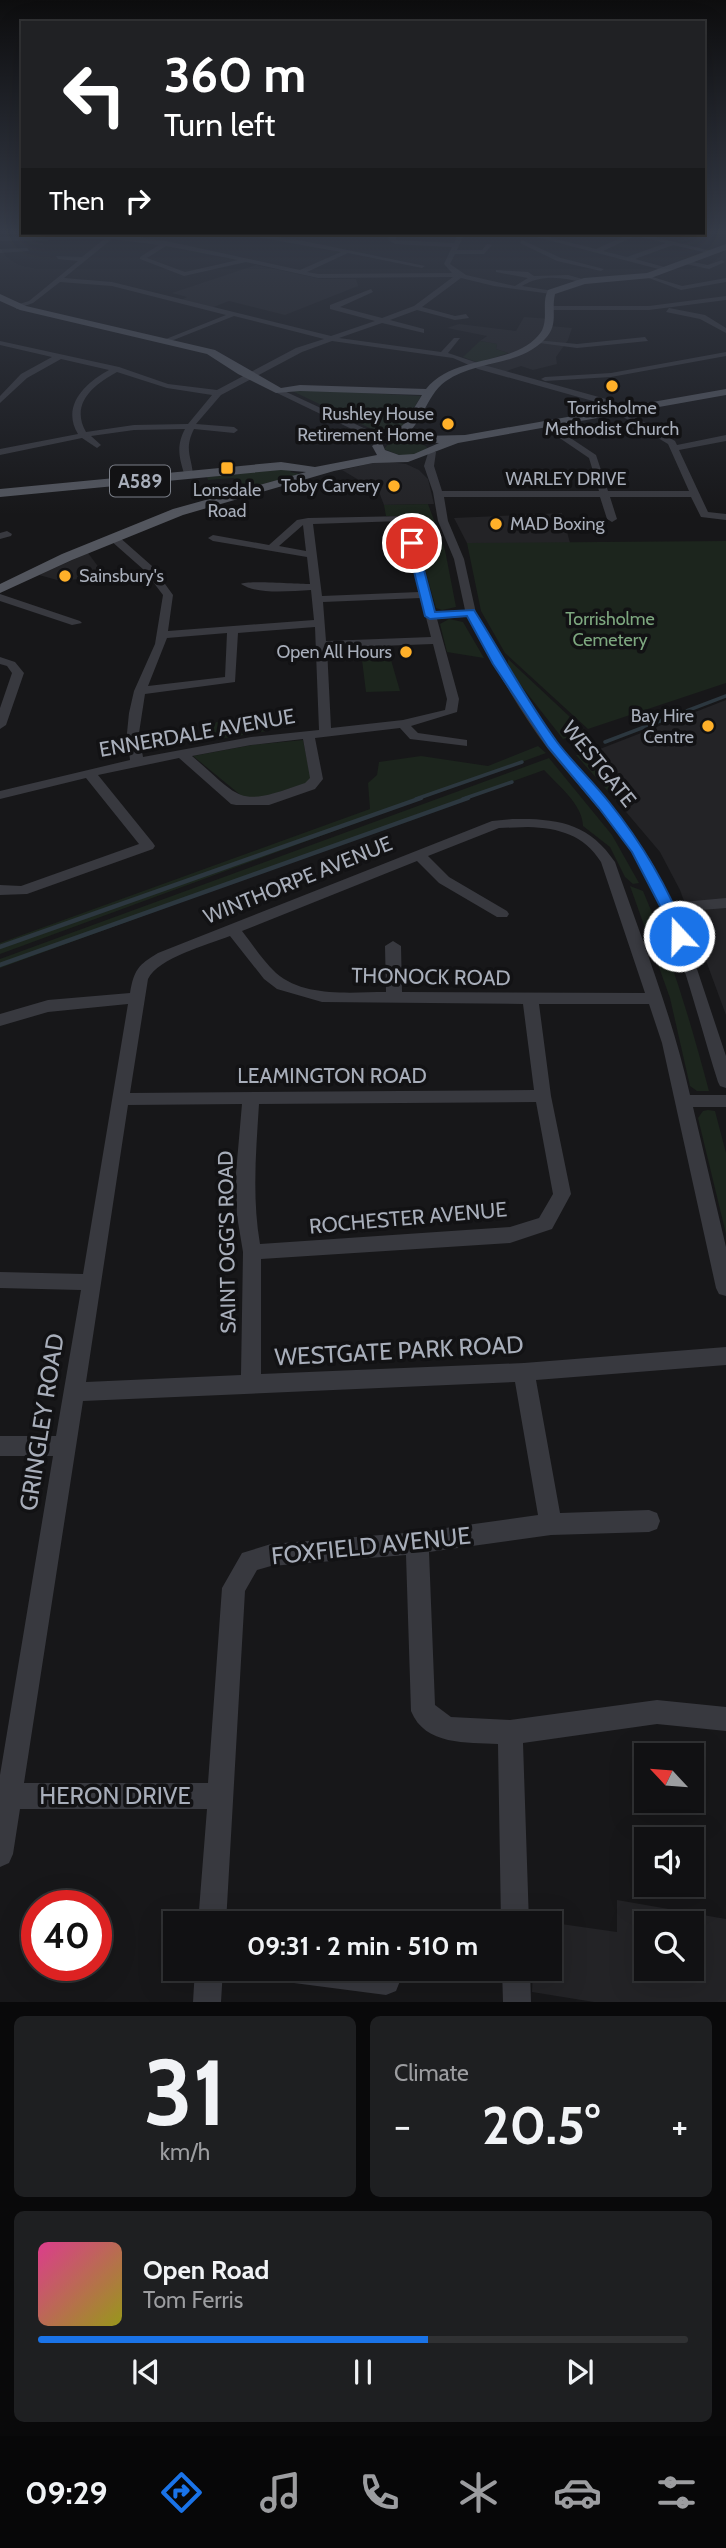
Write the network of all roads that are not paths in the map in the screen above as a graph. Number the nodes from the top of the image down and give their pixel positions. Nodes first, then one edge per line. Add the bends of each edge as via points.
1 (109, 327) edge
2 (202, 327) edge
3 (288, 327) edge
4 (367, 327) edge
5 (408, 327) edge
6 (548, 327) edge
7 (631, 330) dead end
8 (421, 331) dead end
9 (334, 339) junction
10 (645, 339) junction
11 (457, 340) dead end
12 (169, 341) junction
13 (536, 342) junction
14 (0, 343) edge
15 (656, 346) dead end
16 (443, 354) junction
17 (726, 354) edge
18 (60, 356) junction
19 (475, 365) junction
20 (116, 369) junction
21 (449, 375) junction
22 (251, 377) junction
23 (525, 379) junction
24 (383, 390) junction
25 (280, 391) junction
26 (429, 392) junction
27 (726, 392) edge
28 (218, 393) junction
29 (2, 396) edge
30 (620, 411) junction
31 (413, 422) junction
32 (545, 424) junction
33 (191, 425) junction
34 (234, 430) dead end
35 (365, 432) junction
36 (86, 435) junction
37 (395, 438) junction
38 (726, 438) edge
39 (421, 439) junction
40 (465, 439) junction
41 (97, 445) dead end
42 (379, 445) junction
43 (1, 448) edge
44 (675, 448) junction
45 (432, 451) junction
46 (396, 458) junction
47 (319, 467) junction
48 (190, 476) junction
49 (434, 478) junction
50 (0, 493) edge
51 (438, 494) junction
52 (694, 494) junction
53 (603, 495) junction
54 (726, 517) edge
55 (612, 519) dead end
56 (308, 521) junction
57 (114, 538) junction
58 (213, 538) dead end
59 (271, 548) junction
60 (311, 555) junction
61 (246, 584) dead end
62 (0, 589) edge
63 (316, 593) junction
64 (426, 595) junction
65 (0, 597) edge
66 (471, 613) junction
67 (430, 616) junction
68 (76, 623) dead end
69 (320, 623) junction
70 (233, 629) junction
71 (162, 635) junction
72 (437, 640) junction
73 (321, 645) junction
74 (0, 660) edge
75 (140, 691) junction
76 (440, 717) junction
77 (403, 724) junction
78 (0, 725) edge
79 (326, 732) junction
80 (307, 734) junction
81 (182, 754) junction
82 (137, 762) junction
83 (90, 774) junction
84 (0, 795) edge
85 (419, 855) junction
86 (0, 890) edge
87 (726, 903) edge
88 (669, 908) junction
89 (502, 914) dead end
90 (232, 929) junction
91 (393, 946) dead end
92 (137, 998) junction
93 (394, 998) junction
94 (530, 999) junction
95 (656, 999) junction
96 (0, 1020) edge
97 (726, 1082) edge
98 (542, 1096) junction
99 (122, 1098) junction
100 (251, 1099) junction
101 (685, 1101) junction
102 (726, 1101) edge
103 (252, 1252) junction
104 (0, 1280) edge
105 (91, 1282) junction
106 (726, 1288) edge
107 (726, 1356) edge
108 (524, 1372) junction
109 (251, 1384) junction
110 (73, 1392) junction
111 (0, 1446) edge
112 (64, 1446) junction
113 (649, 1521) dead end
114 (551, 1524) junction
115 (417, 1543) junction
116 (726, 1719) edge
117 (510, 1732) junction
118 (10, 1796) junction
119 (220, 1796) junction
120 (0, 1854) edge
121 (213, 1911) edge
122 (515, 1911) edge
123 (208, 1981) edge
124 (516, 1981) edge
125 (206, 2002) edge
126 (517, 2002) edge

1 - 12 main road
2 - 12 street
3 - 9 street
4 - 9 street
5 - 8 street
6 - 13 main road
7 - 10 street
9 - 16 street
9 - 22 street via 299,351
10 - 13 street via 577,346
10 - 15 street
11 - 16 street
12 - 22 main road via 219,355
13 - 19 main road
14 - 18 street
16 - 19 street
17 - 23 street via 611,375
18 - 20 street
18 - 29 street via 35,368
19 - 21 main road
19 - 23 street
20 - 28 street via 167,386
20 - 36 street via 88,387 78,402 76,415 80,431
21 - 24 main road
21 - 26 main road
22 - 25 main road
22 - 28 street
23 - 30 street via 603,401
24 - 25 main road
24 - 26 main road
25 - 35 street
26 - 31 main road
27 - 30 main road, A589
28 - 33 street
30 - 32 main road, A589
30 - 44 street
31 - 37 main road
31 - 39 main road via 413,432
32 - 40 main road, A589
32 - 53 street via 593,457
33 - 34 street
33 - 36 street
33 - 48 street via 183,456
35 - 37 street
35 - 42 street
36 - 41 street
36 - 43 street via 28,449
37 - 39 main road, A589
37 - 42 main road, A589
38 - 44 street
39 - 40 main road, A589
39 - 45 main road via 432,445
40 - 45 main road, A589
42 - 46 main road via 383,454
42 - 47 main road, A589
44 - 52 street
45 - 46 main road, A589 via 421,457
45 - 49 street, WESTGATE via 428,464
46 - 47 main road, A589
46 - 49 street via 418,465
47 - 48 main road, A589 via 281,466
47 - 57 main road via 293,481 198,505
48 - 50 main road, A589
49 - 51 street, WESTGATE
51 - 53 street, WARLEY DRIVE
51 - 66 street, WESTGATE
52 - 53 street, WARLEY DRIVE
52 - 54 street via 706,516
53 - 55 street
56 - 59 street via 296,524
56 - 60 street
56 - 64 street via 405,517
57 - 62 main road
57 - 71 street via 148,568 167,595
58 - 59 street
59 - 60 street
60 - 63 street
61 - 63 street
63 - 64 street
63 - 69 street
64 - 67 street
65 - 68 street
66 - 67 street
66 - 88 street, WESTGATE via 552,745 631,839
67 - 72 street
69 - 70 street
69 - 73 street
70 - 71 street
70 - 75 street via 231,680
71 - 75 street
72 - 73 street
72 - 76 street via 454,706
73 - 79 street
74 - 78 street via 18,673
75 - 82 street via 133,733
76 - 77 street, ENNERDALE AVENUE
76 - 77 street via 463,743 414,736
77 - 79 street, ENNERDALE AVENUE
79 - 80 street, ENNERDALE AVENUE
80 - 81 street, ENNERDALE AVENUE
80 - 81 street via 317,779 310,786 264,802 236,801
81 - 82 street, ENNERDALE AVENUE
82 - 83 street, ENNERDALE AVENUE
83 - 84 street, ENNERDALE AVENUE
83 - 86 street via 148,846 22,891
85 - 89 street via 443,880
85 - 90 street, WINTHORPE AVENUE
85 - 95 street, WINTHORPE AVENUE via 497,824 543,822 575,831 597,845 608,862
87 - 88 street
88 - 97 street, WESTGATE
90 - 92 street, WINTHORPE AVENUE via 146,967
90 - 93 street, THONOCK ROAD via 282,985 322,997
91 - 93 street
92 - 96 street via 48,1006
92 - 99 street, GRINGLEY ROAD
93 - 94 street, THONOCK ROAD
94 - 95 street, THONOCK ROAD
94 - 98 street, ROCHESTER AVENUE
95 - 101 street, WINTHORPE AVENUE
98 - 100 street, LEAMINGTON ROAD
98 - 103 street, ROCHESTER AVENUE via 562,1194 545,1224 510,1235
99 - 100 street, LEAMINGTON ROAD
99 - 105 street, GRINGLEY ROAD
100 - 103 street, SAINT OGG'S ROAD via 245,1173
101 - 102 street
101 - 106 street, WINTHORPE AVENUE
103 - 109 street, SAINT OGG'S ROAD
104 - 105 street
105 - 110 street, GRINGLEY ROAD
107 - 108 street, WESTGATE PARK ROAD
108 - 109 street, WESTGATE PARK ROAD
108 - 114 street
109 - 110 street, WESTGATE PARK ROAD
110 - 112 street, GRINGLEY ROAD
111 - 112 street
112 - 118 street, GRINGLEY ROAD
113 - 114 street, FOXFIELD AVENUE
114 - 115 street, FOXFIELD AVENUE
115 - 117 street via 423,1711 447,1729
115 - 119 street, FOXFIELD AVENUE via 271,1555 250,1561 234,1588
116 - 117 street via 657,1712
117 - 122 street
118 - 119 street, HERON DRIVE
118 - 120 street, GRINGLEY ROAD
119 - 121 street, FOXFIELD AVENUE
123 - 125 street
124 - 126 street

